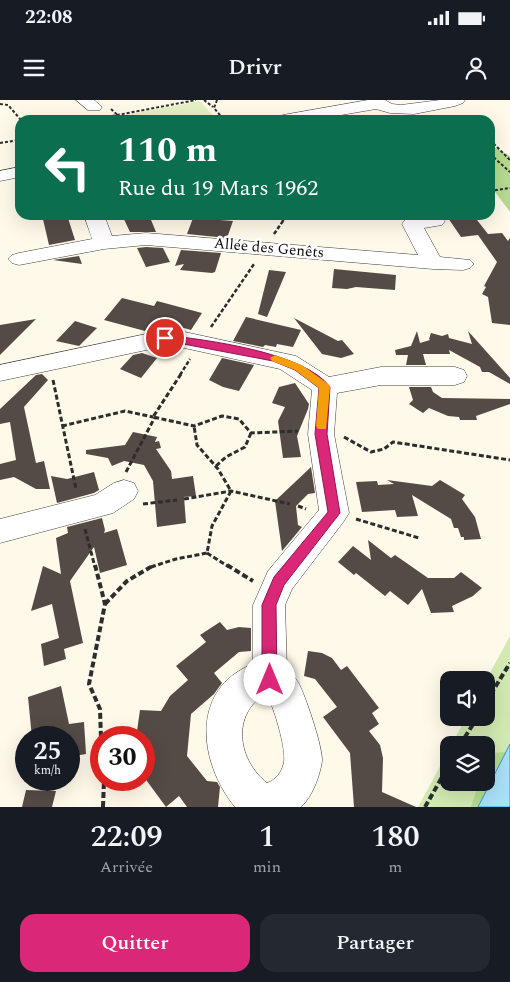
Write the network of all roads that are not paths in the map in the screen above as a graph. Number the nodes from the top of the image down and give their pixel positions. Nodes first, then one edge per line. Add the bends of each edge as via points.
1 (457, 100) edge
2 (377, 102) edge
3 (309, 115) edge
4 (15, 173) edge
5 (0, 176) edge
6 (96, 220) edge
7 (434, 222) dead end
8 (104, 243) junction
9 (19, 259) dead end
10 (434, 263) junction
11 (464, 264) dead end
12 (0, 373) edge
13 (455, 376) dead end
14 (325, 387) junction
15 (124, 491) road end
16 (0, 531) edge
17 (270, 680) junction
18 (260, 805) edge

1 - 2 street via 403,110 390,109
2 - 3 street
4 - 5 street
6 - 8 street
7 - 10 street via 412,224
8 - 9 street, Allée des Genêts
8 - 10 street, Allée des Genêts via 146,239
10 - 11 street, Allée des Genêts
12 - 14 street via 152,339 180,339 287,362
13 - 14 street via 381,376
14 - 17 street via 321,434 334,513 279,581 269,605
15 - 16 street via 103,505
17 - 18 street via 286,695 303,761 289,792 276,801
17 - 18 street via 257,680 236,696 223,730 224,745 239,783

